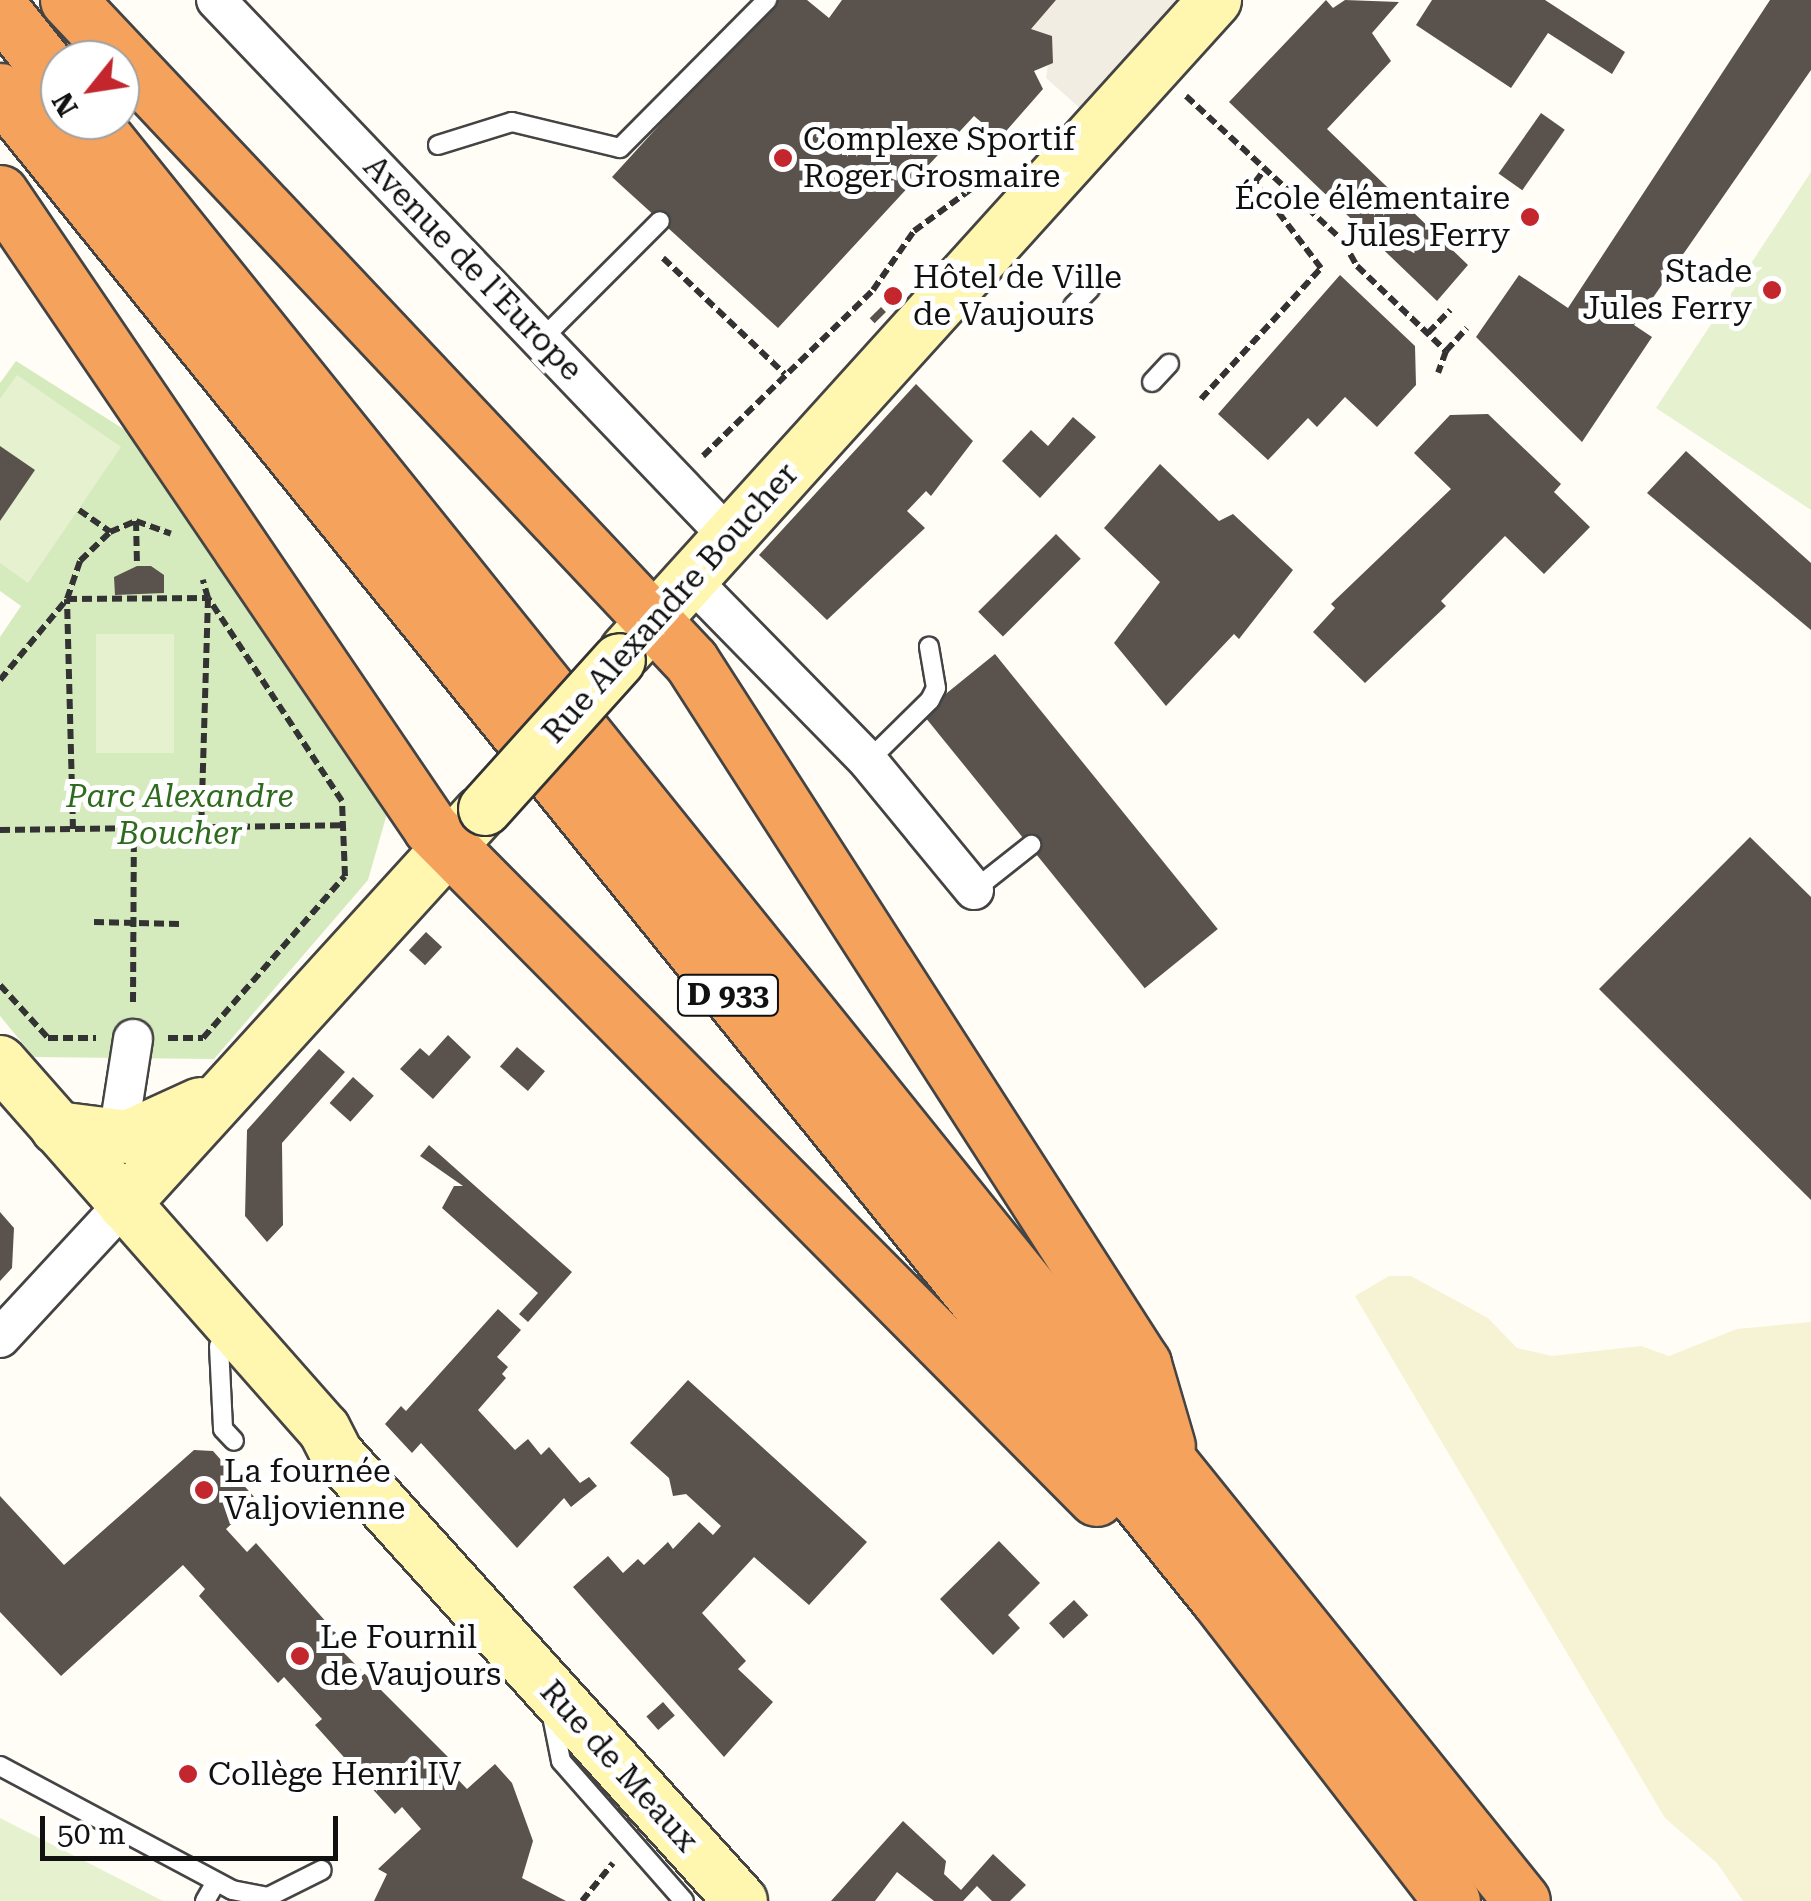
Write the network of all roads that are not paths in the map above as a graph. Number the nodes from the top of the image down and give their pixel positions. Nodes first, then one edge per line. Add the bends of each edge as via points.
1 (68, 0) edge
2 (216, 0) edge
3 (767, 0) edge
4 (1216, 0) edge
5 (0, 8) edge
6 (40, 58) edge
7 (0, 90) edge
8 (106, 140) edge
9 (438, 144) dead end
10 (0, 193) edge
11 (660, 221) dead end
12 (1090, 289) dead end
13 (1073, 306) dead end
14 (540, 340) junction
15 (1169, 364) dead end
16 (1152, 382) dead end
17 (729, 537) junction
18 (672, 599) junction
19 (929, 647) dead end
20 (868, 761) junction
21 (1031, 844) dead end
22 (449, 848) junction
23 (974, 890) joint
24 (133, 1039) road end
25 (0, 1062) edge
26 (0, 1085) edge
27 (232, 1086) junction
28 (0, 1109) edge
29 (122, 1116) dead end
30 (57, 1128) junction
31 (120, 1231) junction
32 (0, 1338) edge
33 (218, 1346) junction
34 (234, 1441) dead end
35 (336, 1453) junction
36 (1174, 1473) junction
37 (1217, 1596) junction
38 (546, 1686) junction
39 (0, 1766) edge
40 (322, 1870) dead end
41 (216, 1882) junction
42 (252, 1898) edge
43 (206, 1901) edge
44 (684, 1901) edge
45 (741, 1901) edge
46 (1452, 1901) edge
47 (1522, 1901) edge

1 - 18 highway
2 - 14 street, Avenue de l'Europe
3 - 9 lane via 620,148 512,122
4 - 17 main road, Rue Alexandre Boucher
5 - 6 highway
7 - 37 highway, D 933
8 - 36 highway, D 933
10 - 22 highway
11 - 14 lane
12 - 13 lane
14 - 17 street, Avenue de l'Europe
15 - 16 lane
17 - 18 main road, Rue Alexandre Boucher
18 - 20 street
18 - 22 main road, Rue Alexandre Boucher, bridge
18 - 36 highway via 692,661 1143,1364
19 - 20 lane via 936,688 930,700
20 - 23 street
21 - 23 lane
22 - 27 main road, Rue Alexandre Boucher
22 - 37 highway via 1118,1521
24 - 29 street
25 - 30 main road, Rue de Meaux
26 - 31 main road, Rue de Meaux
27 - 30 main road via 128,1137
27 - 31 main road, Rue Alexandre Boucher
28 - 31 main road, Rue de Meaux
30 - 31 main road, Rue de Meaux
31 - 32 street
31 - 33 main road, Rue de Meaux
31 - 35 main road, Rue de Meaux via 324,1429
33 - 34 lane via 224,1429
33 - 35 main road, Rue de Meaux via 312,1443
35 - 38 main road, Rue de Meaux via 489,1637
36 - 47 highway, D 933
37 - 46 highway, D 933
38 - 44 lane via 561,1761
38 - 45 main road, Rue de Meaux
39 - 41 lane
40 - 42 lane via 268,1897
41 - 42 lane
41 - 43 lane

